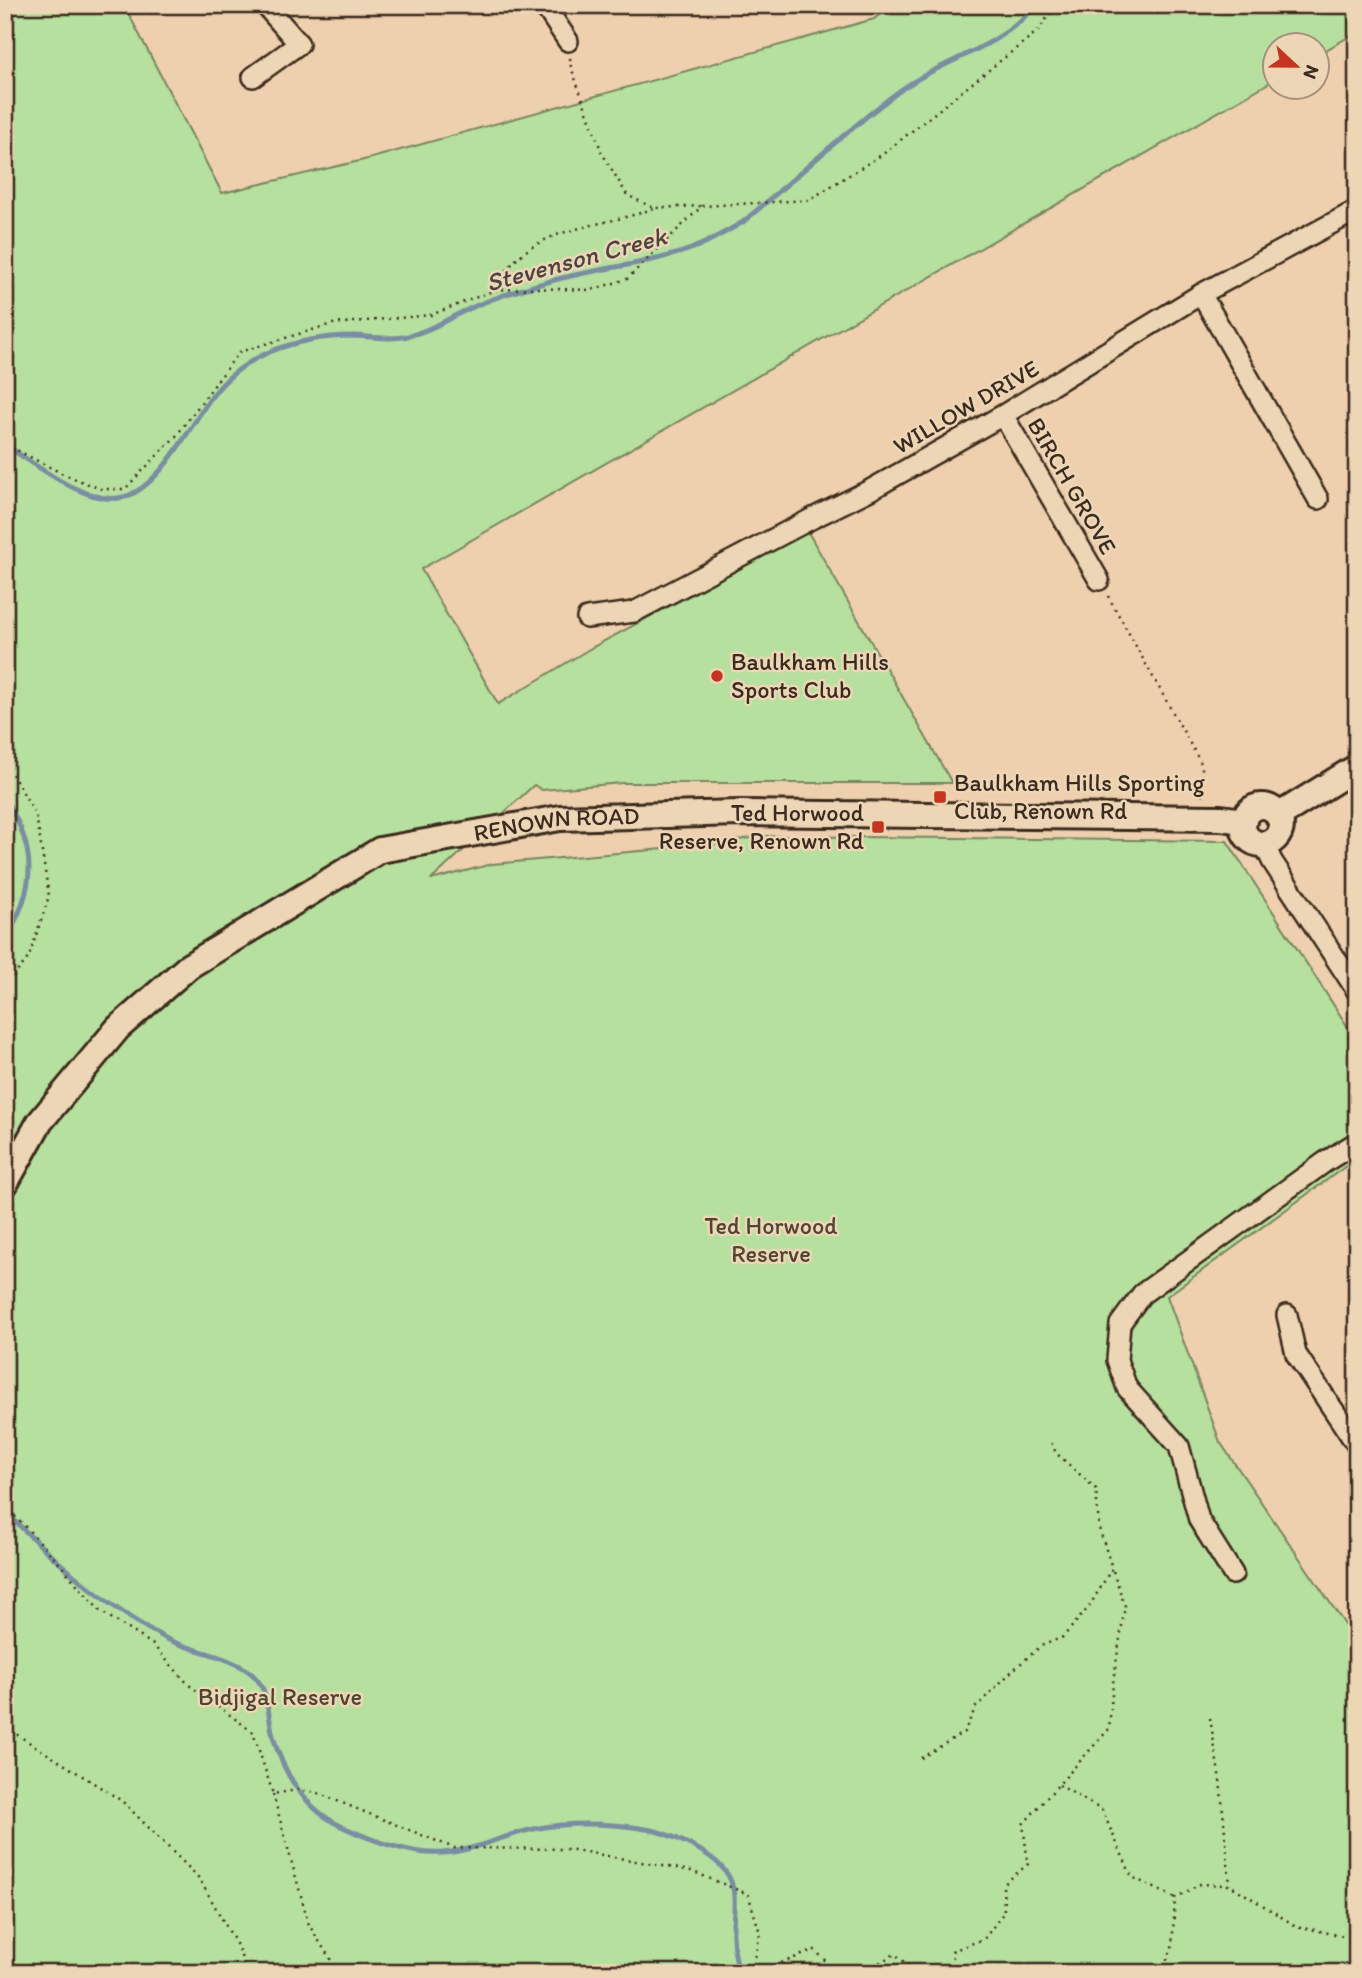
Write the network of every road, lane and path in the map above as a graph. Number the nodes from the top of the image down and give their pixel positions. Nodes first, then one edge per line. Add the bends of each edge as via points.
1 (265, 5) edge
2 (544, 5) edge
3 (1056, 5) edge
4 (568, 41) dead end
5 (571, 67) dead end
6 (253, 77) dead end
7 (702, 205) junction
8 (654, 208) junction
9 (1357, 210) edge
10 (495, 290) junction
11 (1200, 294) junction
12 (1003, 415) junction
13 (5, 444) edge
14 (1318, 499) dead end
15 (1099, 580) joint
16 (587, 618) dead end
17 (5, 762) edge
18 (1357, 767) edge
19 (1202, 796) dead end
20 (1278, 816) junction
21 (1244, 821) junction
22 (1264, 844) junction
23 (5, 987) edge
24 (1357, 991) edge
25 (1357, 1142) edge
26 (5, 1184) edge
27 (1287, 1315) dead end
28 (1050, 1440) dead end
29 (1357, 1446) edge
30 (5, 1506) edge
31 (1112, 1568) junction
32 (1233, 1574) dead end
33 (1210, 1718) dead end
34 (5, 1727) edge
35 (921, 1758) dead end
36 (1059, 1785) junction
37 (274, 1794) junction
38 (1230, 1885) junction
39 (1175, 1898) junction
40 (1357, 1939) edge
41 (246, 1973) edge
42 (339, 1973) edge
43 (754, 1973) edge
44 (837, 1973) edge
45 (861, 1973) edge
46 (917, 1973) edge
47 (955, 1973) edge
48 (1161, 1973) edge

1 - 6 street via 299,44
2 - 4 street
3 - 7 path via 1038,31 915,129 809,200
5 - 8 path via 602,153 627,195
7 - 8 path
7 - 10 path via 627,279 592,290
8 - 10 path via 566,230 534,245 503,274
9 - 11 street, WILLOW DRIVE
10 - 13 path via 431,315 332,324 239,352 177,435 125,489 101,489
11 - 12 street, WILLOW DRIVE
11 - 14 street
12 - 15 street, BIRCH GROVE
12 - 16 street, WILLOW DRIVE via 870,491 634,612
15 - 19 path via 1202,765
17 - 23 path via 36,814 49,896 29,957
18 - 20 main road
20 - 21 main road via 1262,806 1250,811
20 - 22 main road via 1278,834
21 - 22 main road via 1248,838
21 - 26 main road, RENOWN ROAD via 752,813 560,818 380,850 189,966 118,1028 39,1123
22 - 24 street
25 - 32 street via 1142,1294 1119,1324 1117,1360 1126,1388 1179,1446 1199,1520
27 - 29 street via 1296,1354
28 - 31 path via 1056,1452 1096,1489 1099,1528
30 - 37 path via 100,1611 152,1644 189,1685 253,1732
31 - 35 path via 1089,1607 1063,1637 1041,1646 1012,1671 976,1707 964,1732
31 - 36 path via 1125,1606 1109,1729
33 - 38 path
34 - 41 path via 122,1801 199,1878 239,1949
36 - 39 path via 1102,1810 1132,1877
36 - 47 path via 1023,1824 1028,1864 1003,1885 1004,1912 984,1939 952,1951
37 - 42 path via 309,1926
37 - 43 path via 315,1792 454,1847 569,1849 691,1871 748,1894 760,1933
38 - 39 path via 1200,1884
38 - 40 path via 1296,1926
39 - 48 path via 1172,1949
43 - 44 path via 815,1950
45 - 46 path via 895,1954

